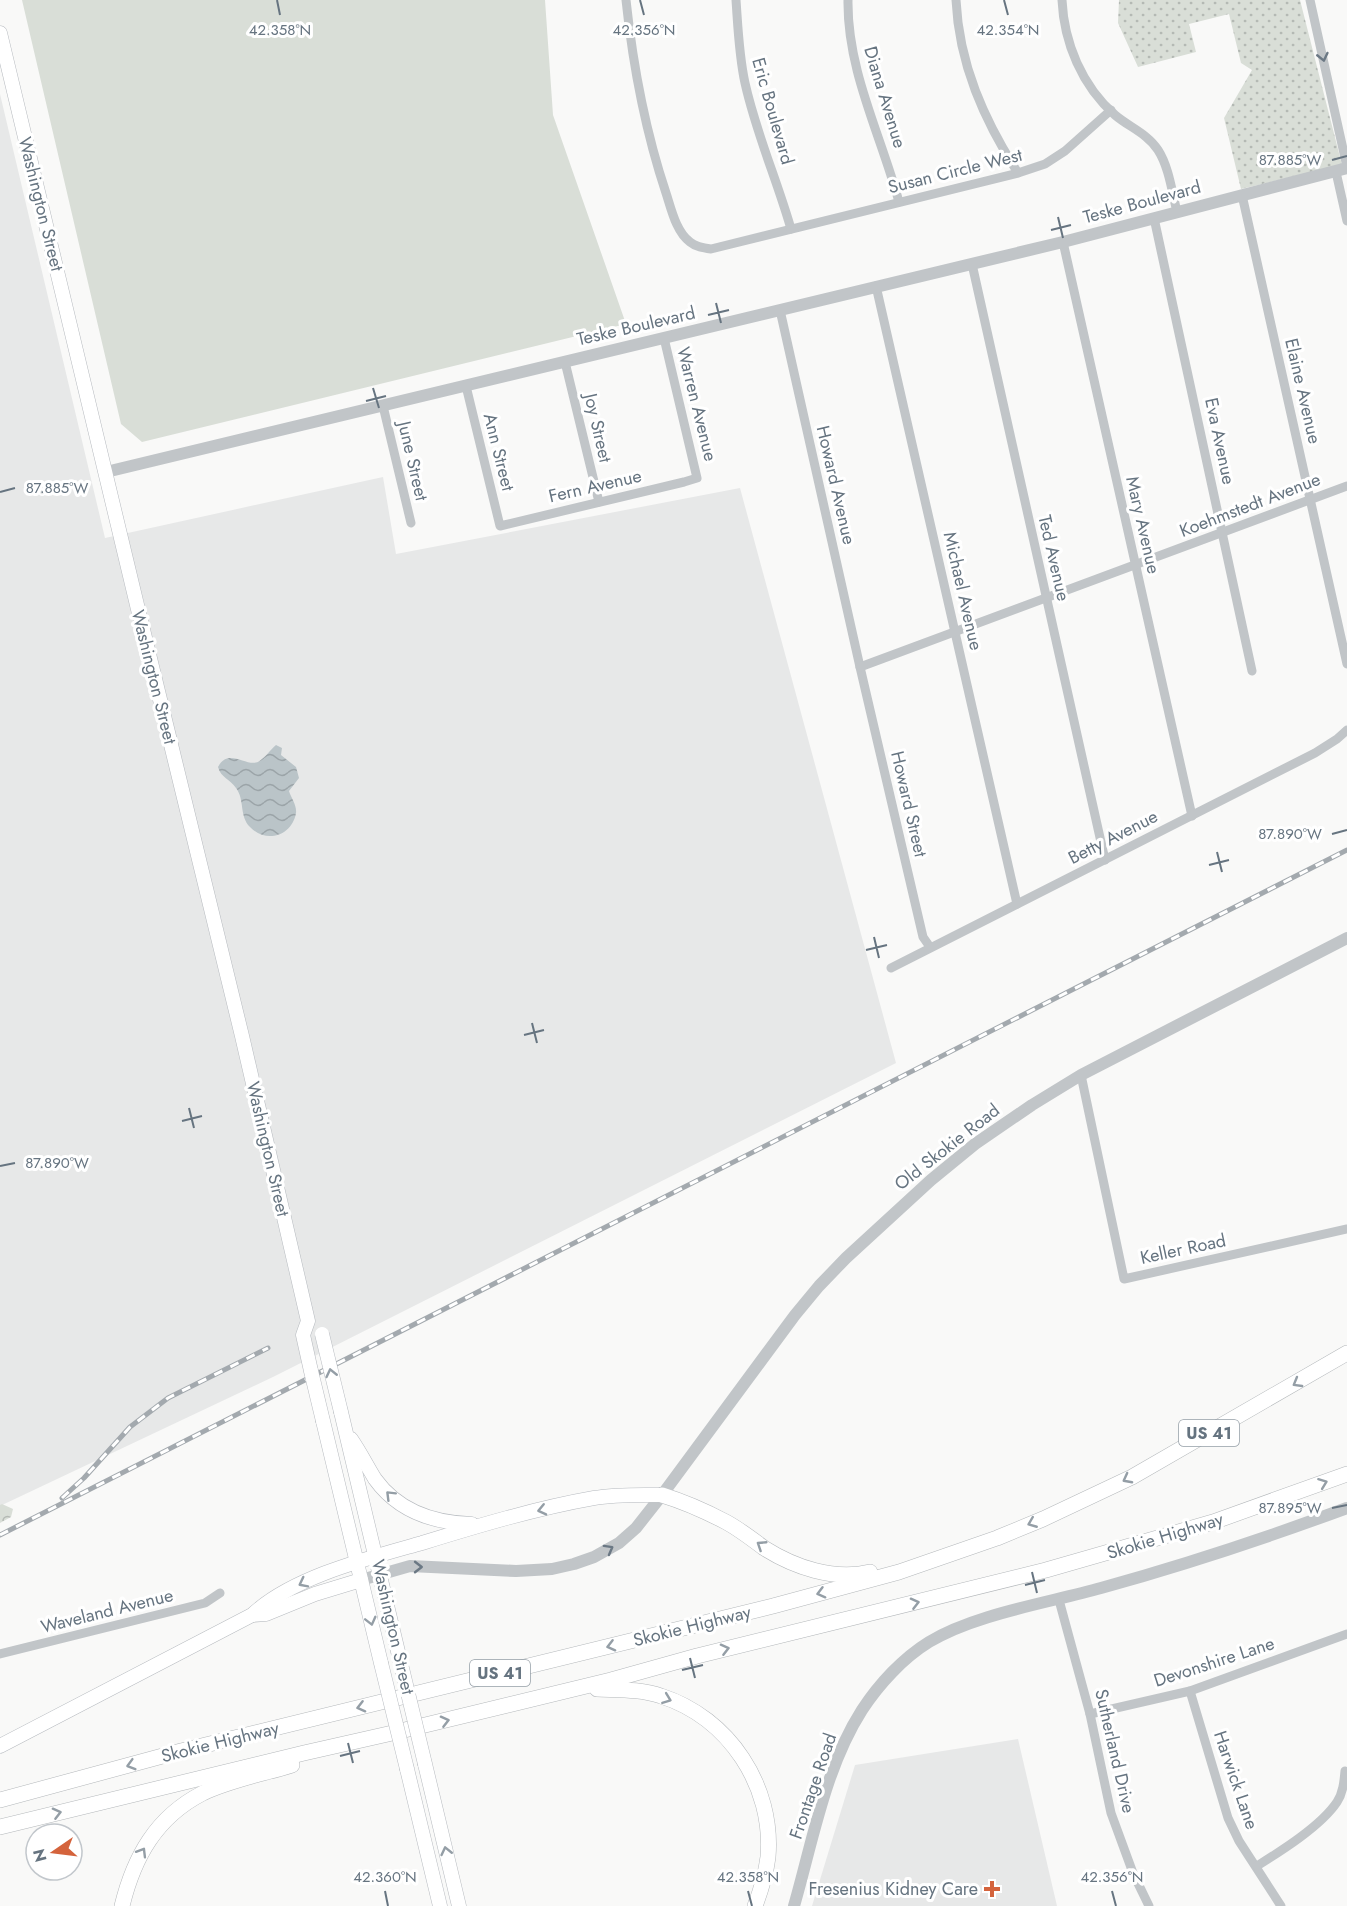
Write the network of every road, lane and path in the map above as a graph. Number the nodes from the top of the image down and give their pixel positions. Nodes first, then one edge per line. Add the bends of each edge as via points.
1 (627, 0) edge
2 (736, 0) edge
3 (848, 0) edge
4 (956, 0) edge
5 (1062, 0) edge
6 (1310, 0) edge
7 (0, 33) edge
8 (1111, 111) junction
9 (1343, 169) edge
10 (1018, 173) junction
11 (1242, 195) junction
12 (899, 202) junction
13 (1178, 212) junction
14 (1154, 218) junction
15 (1347, 221) edge
16 (791, 229) junction
17 (1063, 242) junction
18 (972, 264) junction
19 (876, 286) junction
20 (780, 310) junction
21 (664, 338) junction
22 (566, 362) junction
23 (466, 386) junction
24 (383, 406) junction
25 (106, 472) junction
26 (697, 478) joint
27 (1347, 486) edge
28 (1310, 500) junction
29 (599, 502) junction
30 (411, 524) dead end
31 (501, 526) joint
32 (1223, 532) junction
33 (1135, 565) junction
34 (1046, 598) junction
35 (955, 632) junction
36 (1347, 664) edge
37 (860, 667) junction
38 (1252, 671) dead end
39 (1347, 730) edge
40 (1192, 816) junction
41 (1105, 860) junction
42 (1017, 904) junction
43 (1347, 938) edge
44 (930, 947) junction
45 (891, 968) dead end
46 (1081, 1075) junction
47 (1347, 1229) edge
48 (308, 1321) junction
49 (1347, 1353) edge
50 (345, 1430) junction
51 (1347, 1474) edge
52 (662, 1495) junction
53 (1347, 1508) edge
54 (483, 1524) junction
55 (997, 1538) junction
56 (376, 1556) junction
57 (357, 1562) junction
58 (380, 1575) junction
59 (361, 1580) junction
60 (220, 1593) dead end
61 (1059, 1600) junction
62 (252, 1615) junction
63 (1347, 1634) edge
64 (0, 1654) edge
65 (1190, 1690) junction
66 (547, 1695) junction
67 (1090, 1714) junction
68 (388, 1734) junction
69 (0, 1746) edge
70 (1345, 1771) dead end
71 (0, 1800) edge
72 (0, 1827) edge
73 (1257, 1866) junction
74 (122, 1906) edge
75 (440, 1906) edge
76 (459, 1906) edge
77 (755, 1906) edge
78 (794, 1906) edge
79 (1149, 1906) edge
80 (1281, 1906) edge

1 - 16 street, Susan Circle West via 643,116 656,165 682,233 690,242 711,249
2 - 16 street, Eric Boulevard via 745,82
3 - 12 street, Diana Avenue via 857,69
4 - 10 street via 957,26 973,88
5 - 8 street via 1067,38 1077,64
6 -> 9 street
7 - 25 main road, Washington Street
8 - 10 street, Susan Circle West via 1065,152
8 - 13 street via 1151,141 1159,152
9 - 11 street, Teske Boulevard
9 - 15 street
10 - 12 street, Susan Circle West
11 - 13 street, Teske Boulevard
11 - 28 street, Elaine Avenue
12 - 16 street, Susan Circle West
13 - 14 street, Teske Boulevard
14 - 17 street, Teske Boulevard
14 - 32 street, Eva Avenue
17 - 18 street, Teske Boulevard
17 - 33 street, Mary Avenue
18 - 19 street, Teske Boulevard
18 - 34 street, Ted Avenue
19 - 20 street, Teske Boulevard
19 - 35 street, Michael Avenue
20 - 21 street, Teske Boulevard
20 - 37 street, Howard Avenue
21 - 22 street, Teske Boulevard
21 - 26 street, Warren Avenue
22 - 23 street, Teske Boulevard
22 - 29 street, Joy Street
23 - 24 street, Teske Boulevard
23 - 31 street, Ann Street
24 - 25 street, Teske Boulevard
24 - 30 street, June Street
25 - 48 main road, Washington Street
26 - 29 street, Fern Avenue
27 - 28 street, Koehmstedt Avenue
28 - 32 street, Koehmstedt Avenue
28 - 36 street, Elaine Avenue
29 - 31 street, Fern Avenue
32 - 33 street, Koehmstedt Avenue
32 - 38 street, Eva Avenue
33 - 34 street, Koehmstedt Avenue
33 - 40 street, Mary Avenue
34 - 35 street, Koehmstedt Avenue
34 - 41 street, Ted Avenue
35 - 37 street, Koehmstedt Avenue
35 - 42 street, Michael Avenue
37 - 44 street, Howard Street via 923,937
39 - 40 street, Betty Avenue via 1315,753
40 - 41 street, Betty Avenue
41 - 42 street, Betty Avenue
42 - 44 street, Betty Avenue
43 - 46 street, Old Skokie Road
44 - 45 street, Betty Avenue
46 - 47 street, Keller Road via 1124,1279
46 - 52 street, Old Skokie Road via 975,1144 846,1258 795,1315
50 -> 48 main road, Washington Street, bridge via 320,1327
48 - 57 main road, Washington Street, bridge via 303,1335
49 -> 55 highway, Skokie Highway / US 41 via 1132,1477
54 -> 50 main road via 437,1521 400,1504 376,1480
50 - 56 main road, Washington Street
66 -> 51 highway, Skokie Highway / US 41 via 1057,1567 1213,1522
52 -> 54 main road via 594,1498
55 -> 52 highway via 967,1541 862,1574 843,1575 807,1569 783,1559 728,1523
58 -> 52 street, Old Skokie Road via 410,1566 535,1571 573,1564 619,1543
53 - 61 street, Frontage Road via 1166,1570
54 - 56 main road
55 -> 71 highway, Skokie Highway / US 41 via 900,1572 773,1606 181,1751
56 - 57 main road
56 - 58 main road, Washington Street
57 - 59 main road, Washington Street
57 -> 62 main road via 311,1579 264,1604
58 - 59 street, Old Skokie Road
76 -> 58 main road, Washington Street, bridge
59 - 62 main road via 266,1614
59 -> 75 main road, Washington Street, bridge
60 - 64 street, Waveland Avenue via 205,1603
61 - 67 street, Sutherland Drive
61 - 78 street, Frontage Road via 959,1628 930,1641 890,1675 863,1708 840,1749
62 - 69 main road
63 - 65 street, Devonshire Lane
65 - 67 street, Devonshire Lane
65 - 73 street, Harwick Lane via 1228,1818
68 -> 66 highway, Skokie Highway / US 41
66 -> 77 highway via 605,1689 660,1696 685,1706 721,1732 753,1776 765,1812 768,1857
67 - 79 street, Sutherland Drive via 1111,1813
72 -> 68 highway, Skokie Highway / US 41
74 -> 68 highway via 141,1853 168,1818 183,1806 218,1787
70 - 73 street via 1341,1794 1326,1815
73 - 80 street, Harwick Lane

